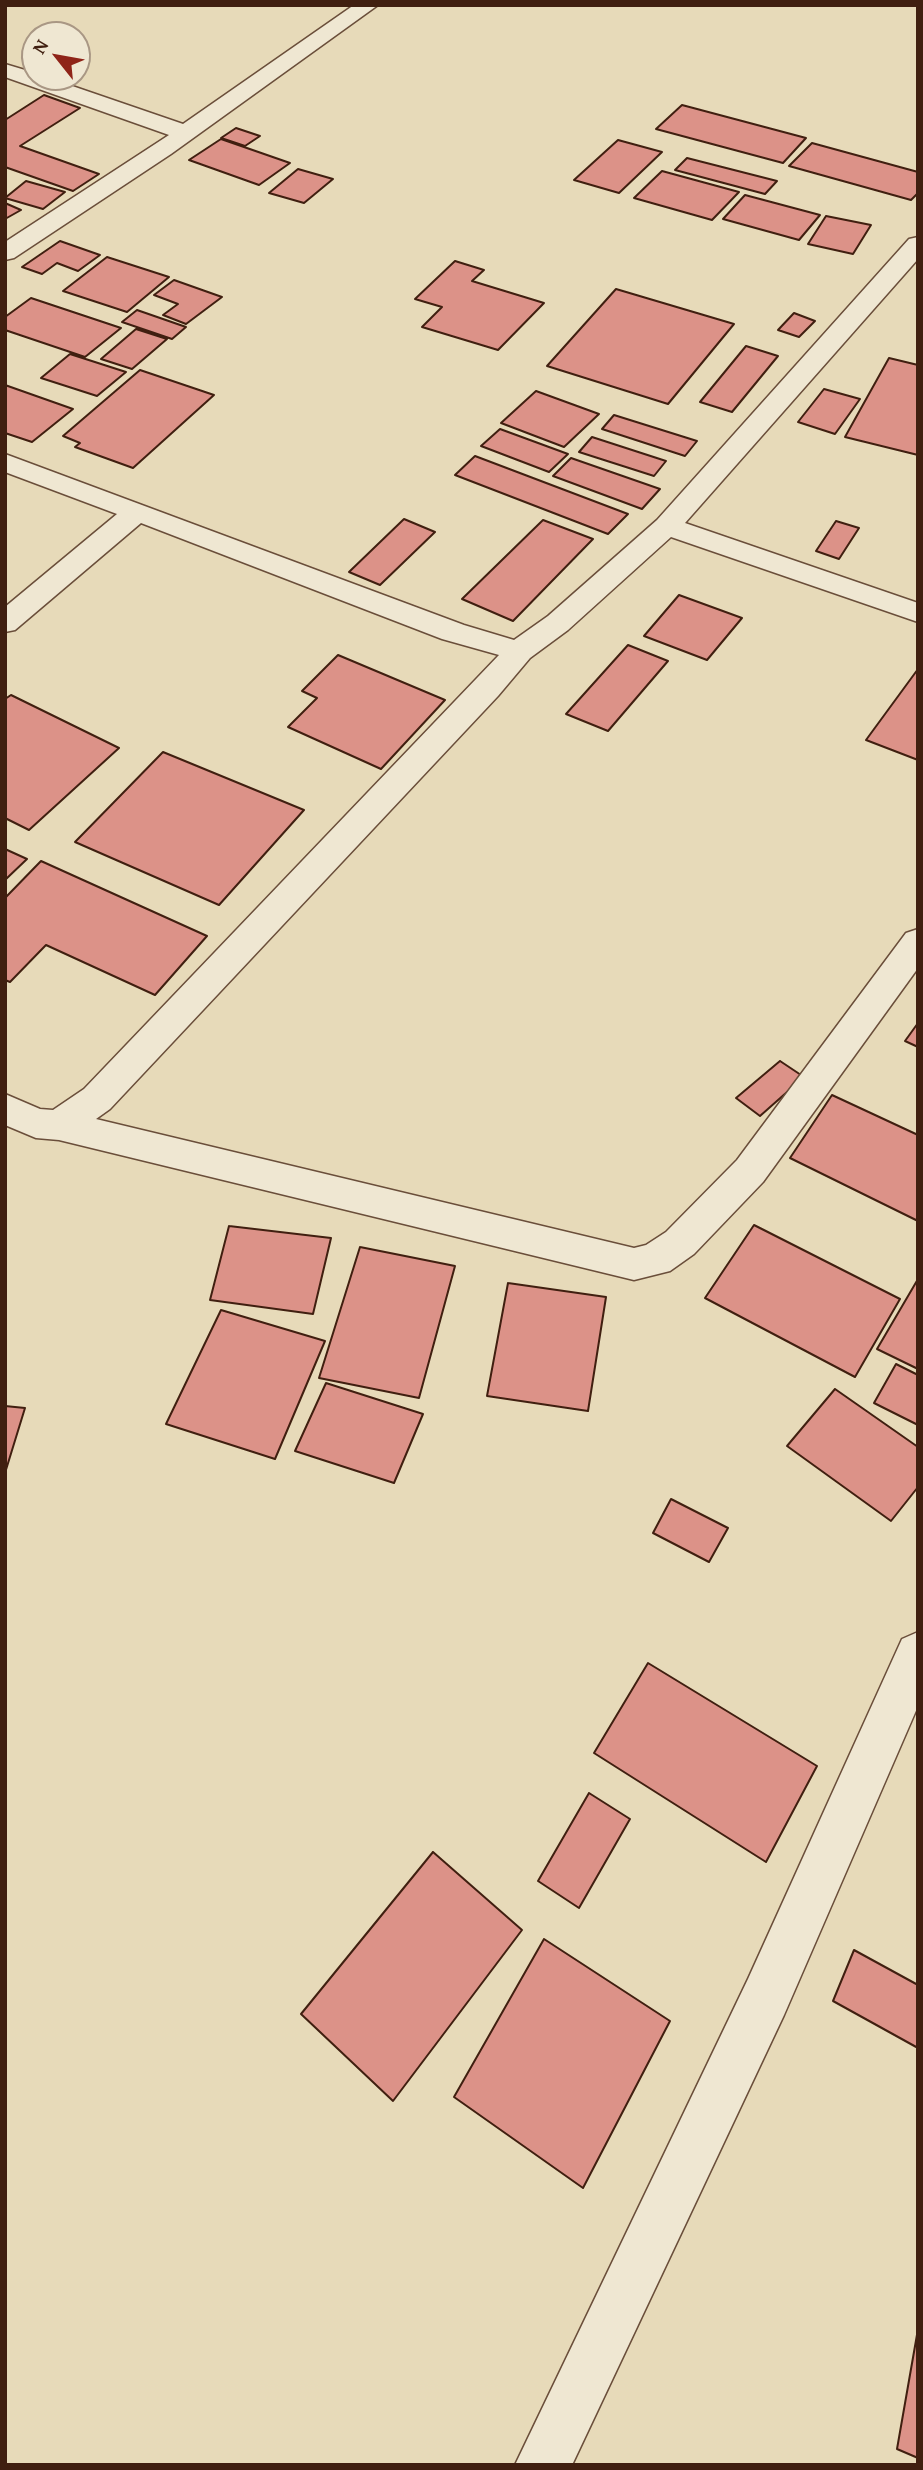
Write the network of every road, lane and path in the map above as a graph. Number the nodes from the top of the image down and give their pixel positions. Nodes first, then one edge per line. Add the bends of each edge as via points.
1 (368, 5) edge
2 (5, 70) edge
3 (186, 133) junction
4 (918, 244) edge
5 (5, 253) edge
6 (5, 462) edge
7 (136, 513) junction
8 (667, 526) junction
9 (918, 613) edge
10 (5, 623) edge
11 (519, 651) junction
12 (918, 942) edge
13 (5, 1109) edge
14 (59, 1125) junction
15 (918, 1654) edge
16 (543, 2465) edge

1 - 3 street
2 - 3 street
3 - 5 street
4 - 8 street
6 - 7 street
7 - 10 street
7 - 11 street via 453,632
8 - 9 street
8 - 11 street via 558,623
11 - 14 street via 97,1099
12 - 14 street via 750,1171 680,1243 656,1259 634,1264
13 - 14 street via 36,1123
15 - 16 street via 766,1997

